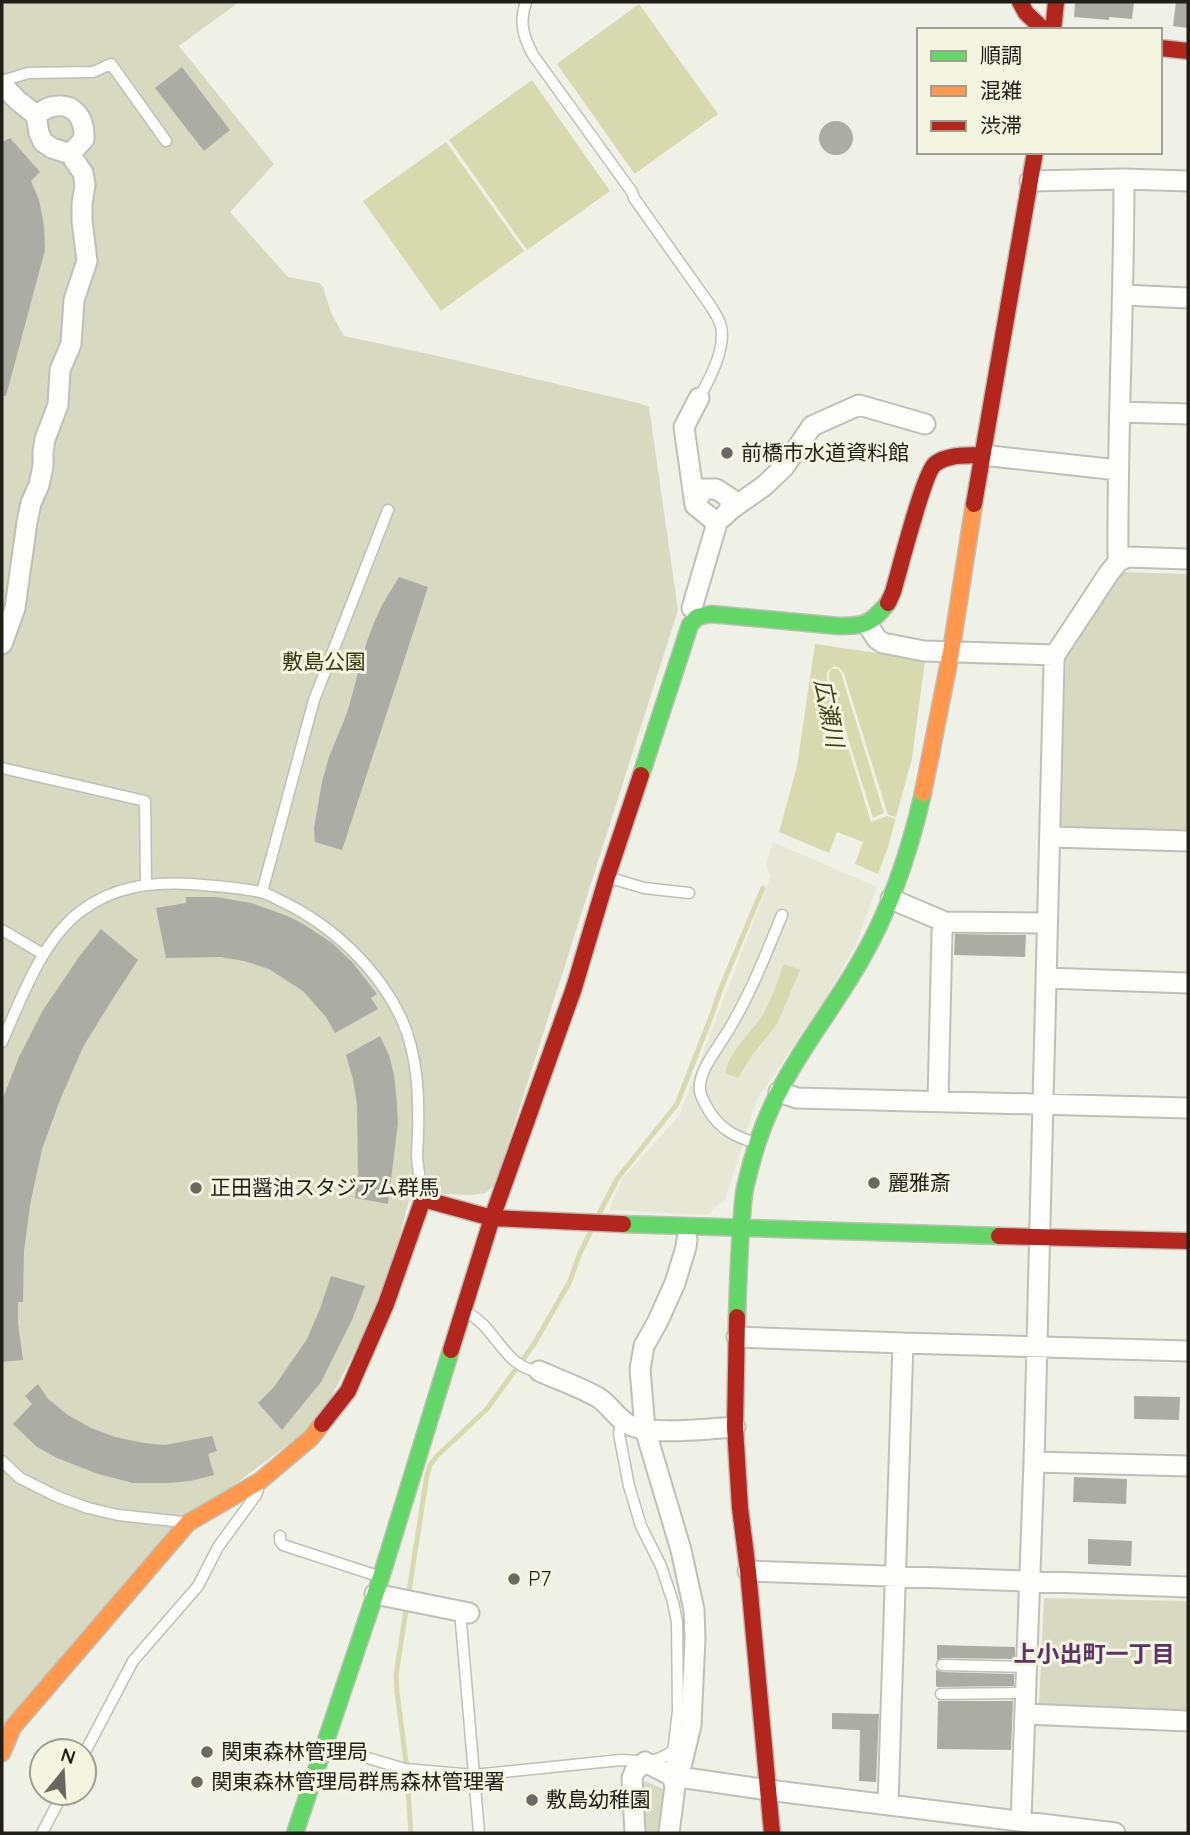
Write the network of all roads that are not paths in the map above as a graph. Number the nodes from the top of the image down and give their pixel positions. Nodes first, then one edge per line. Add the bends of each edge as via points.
1 (526, 2) edge
2 (1020, 2) edge
3 (1056, 2) edge
4 (1042, 28) edge
5 (1053, 28) edge
6 (1162, 48) edge
7 (1188, 51) edge
8 (2, 83) edge
9 (36, 115) junction
10 (166, 141) dead end
11 (70, 154) junction
12 (1035, 154) edge
13 (1124, 179) junction
14 (1030, 181) junction
15 (1188, 181) edge
16 (1124, 295) junction
17 (1188, 298) edge
18 (699, 398) joint
19 (1120, 412) junction
20 (1188, 414) edge
21 (925, 425) dead end
22 (982, 455) junction
23 (1118, 470) junction
24 (695, 505) junction
25 (388, 510) dead end
26 (724, 517) junction
27 (1188, 559) edge
28 (1118, 562) junction
29 (692, 608) dead end
30 (867, 624) junction
31 (2, 644) edge
32 (951, 652) junction
33 (1055, 655) junction
34 (2, 768) edge
35 (1051, 837) junction
36 (1188, 841) edge
37 (607, 877) junction
38 (146, 884) junction
39 (262, 892) junction
40 (689, 893) dead end
41 (891, 899) junction
42 (782, 915) dead end
43 (945, 922) junction
44 (1046, 923) junction
45 (2, 930) edge
46 (43, 954) junction
47 (1046, 978) junction
48 (1188, 983) edge
49 (2, 1041) edge
50 (779, 1092) junction
51 (938, 1101) junction
52 (1043, 1104) junction
53 (1188, 1108) edge
54 (757, 1144) junction
55 (423, 1199) junction
56 (492, 1218) junction
57 (740, 1228) junction
58 (1039, 1237) junction
59 (687, 1239) dead end
60 (1188, 1241) edge
61 (463, 1311) junction
62 (737, 1337) junction
63 (902, 1343) junction
64 (1036, 1347) junction
65 (1188, 1351) edge
66 (526, 1366) joint
67 (621, 1420) junction
68 (735, 1427) junction
69 (645, 1429) junction
70 (2, 1461) edge
71 (1034, 1462) junction
72 (1188, 1466) edge
73 (260, 1481) junction
74 (188, 1523) junction
75 (281, 1536) dead end
76 (748, 1571) junction
77 (896, 1576) junction
78 (1030, 1581) junction
79 (378, 1586) junction
80 (1188, 1587) edge
81 (465, 1612) joint
82 (942, 1665) dead end
83 (1027, 1667) junction
84 (1027, 1693) junction
85 (941, 1694) dead end
86 (1026, 1714) junction
87 (1188, 1721) edge
88 (7, 1722) edge
89 (93, 1737) edge
90 (324, 1745) junction
91 (2, 1752) edge
92 (645, 1762) junction
93 (675, 1762) junction
94 (474, 1775) junction
95 (768, 1790) junction
96 (888, 1804) junction
97 (56, 1807) edge
98 (1021, 1820) junction
99 (1070, 1831) edge
100 (42, 1833) edge
101 (295, 1833) edge
102 (479, 1833) edge
103 (635, 1833) edge
104 (669, 1833) edge
105 (772, 1833) edge
106 (1115, 1833) edge

1 - 18 lane via 521,27 533,55 720,324 719,355
2 - 4 street
3 - 5 street
6 - 7 street
8 - 9 street
8 - 10 lane via 28,73 93,72 111,64
9 - 11 street via 43,142
9 - 11 street via 49,107 65,106 77,112 85,125 84,139
11 - 31 street via 85,185 82,221 87,261 74,300 71,344 60,370 58,405 45,439 39,485 27,522 15,608
12 - 14 street
13 - 14 street
13 - 15 street
13 - 16 street
14 - 22 street
16 - 17 street
16 - 19 street
18 - 24 street via 684,427
19 - 20 street
19 - 23 street
21 - 26 street via 859,405 812,426 784,467
22 - 23 street
22 - 30 street via 952,457 932,466 893,592 884,609
22 - 32 street
23 - 28 street
24 - 26 street
24 - 26 street via 703,489 716,489 730,498
25 - 39 lane via 314,700
26 - 29 street
27 - 28 street via 1127,557
28 - 33 street
30 - 32 street via 883,643
30 - 37 street via 839,626 718,614 694,620
32 - 33 street
32 - 41 street via 926,782
33 - 35 street
34 - 38 lane via 145,801
35 - 36 street
35 - 44 street
37 - 40 lane via 644,888
37 - 56 street via 574,988
38 - 39 lane
38 - 46 lane via 101,898 79,912
39 - 55 lane via 296,907 331,931 368,968 391,1000 411,1047 418,1090 417,1157
41 - 43 street
41 - 50 street via 864,955
42 - 54 lane via 747,998 710,1059 699,1090 721,1127
43 - 44 street
43 - 51 street
44 - 47 street
45 - 46 lane
46 - 49 lane
47 - 48 street
47 - 52 street
50 - 51 street via 797,1098
50 - 54 street
51 - 52 street
52 - 53 street
52 - 58 street
54 - 57 street
55 - 56 street
55 - 73 street via 386,1304 348,1391 311,1438
56 - 57 street
56 - 61 street
57 - 58 street
57 - 62 street
58 - 60 street
58 - 64 street
59 - 69 street via 675,1283 644,1346 640,1369
61 - 66 lane via 477,1317 508,1354
61 - 79 street
62 - 63 street
62 - 68 street
63 - 64 street
63 - 77 street
64 - 65 street
64 - 71 street
66 - 67 street via 598,1398
67 - 69 street
67 - 93 lane via 619,1434 629,1486 641,1526 662,1566 677,1622
68 - 69 street
68 - 76 street
69 - 93 street via 694,1610 691,1725 682,1763
70 - 74 lane via 20,1478 58,1497 118,1515
71 - 72 street
71 - 78 street
73 - 74 street
73 - 89 lane via 256,1495 198,1586 133,1661
74 - 88 street
75 - 79 lane via 283,1545
76 - 77 street
76 - 95 street
77 - 78 street
77 - 96 street
78 - 80 street
78 - 83 street
79 - 81 street
79 - 90 street
81 - 94 lane
82 - 83 lane
83 - 84 street
84 - 85 lane
84 - 86 street
86 - 87 street
86 - 98 street
88 - 91 street
90 - 94 lane via 405,1769
90 - 101 street
92 - 93 street
92 - 94 lane via 621,1760
92 - 103 street via 632,1778
93 - 95 street
93 - 104 street
94 - 102 lane
95 - 96 street
95 - 105 street
96 - 98 street
97 - 100 lane
98 - 99 street
99 - 106 street

